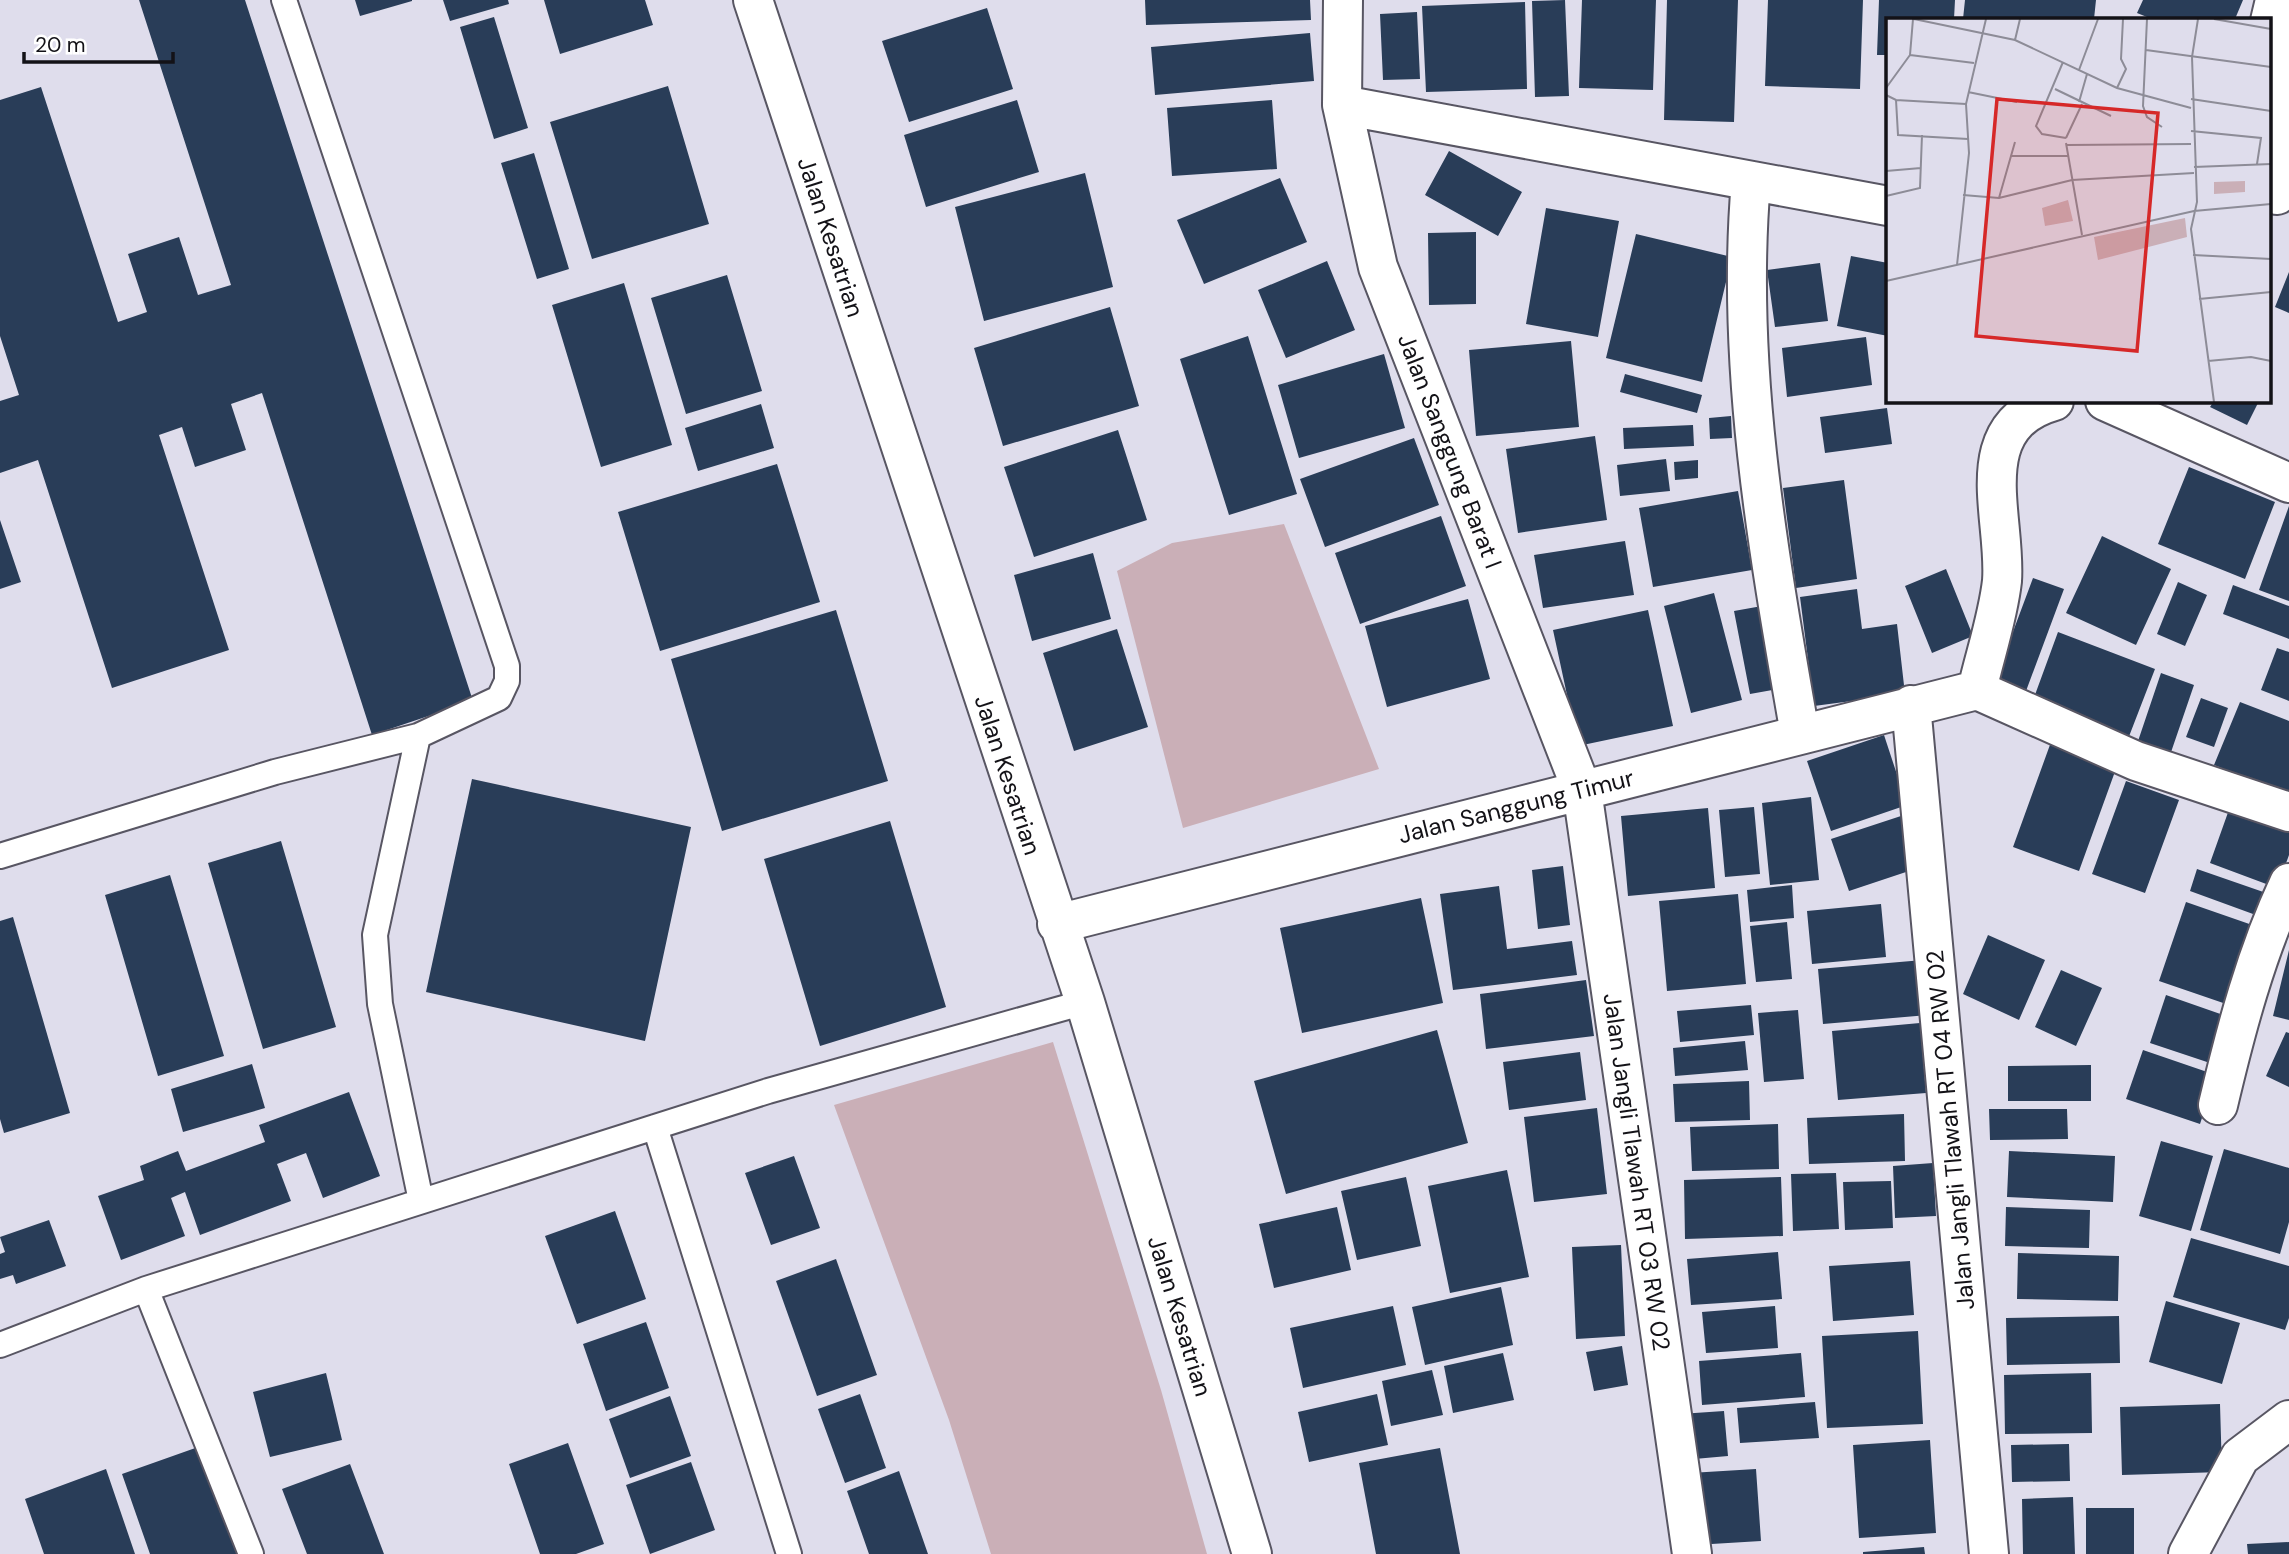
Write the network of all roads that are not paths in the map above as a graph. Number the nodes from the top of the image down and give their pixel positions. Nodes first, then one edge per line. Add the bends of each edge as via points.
1 (284, 0) edge
2 (753, 0) edge
3 (1343, 0) edge
4 (2275, 0) edge
5 (2271, 18) edge
6 (2272, 71) edge
7 (1342, 105) junction
8 (1751, 181) junction
9 (2277, 195) dead end
10 (1886, 205) edge
11 (2052, 402) edge
12 (2107, 402) edge
13 (2289, 483) edge
14 (1977, 690) junction
15 (1911, 705) junction
16 (1800, 734) junction
17 (418, 736) junction
18 (1582, 790) junction
19 (2289, 813) edge
20 (0, 856) edge
21 (2289, 883) edge
22 (1057, 924) junction
23 (1085, 1002) junction
24 (2218, 1105) dead end
25 (655, 1127) junction
26 (421, 1201) junction
27 (146, 1289) junction
28 (0, 1345) edge
29 (2289, 1420) edge
30 (251, 1554) edge
31 (789, 1554) edge
32 (1252, 1554) edge
33 (1692, 1554) edge
34 (1989, 1554) edge
35 (2188, 1554) edge

1 - 17 lane via 507,666 499,698
2 - 22 street, Jalan Kesatrian
3 - 7 street, Jalan Sanggung Barat I
4 - 5 street
6 - 9 street
7 - 8 street
7 - 18 street, Jalan Sanggung Barat I via 1378,267
8 - 10 street
8 - 16 street via 1748,382
11 - 14 street via 2022,417 2004,439 1997,459 2001,581
12 - 13 street
14 - 15 street, Jalan Sanggung Timur
14 - 19 street via 2136,761
15 - 16 street, Jalan Sanggung Timur
15 - 34 street, Jalan Jangli Tlawah RT 04 RW 02
16 - 18 street, Jalan Sanggung Timur
17 - 20 lane via 275,772
17 - 26 lane via 375,934 380,1004
18 - 22 street, Jalan Sanggung Timur
18 - 33 street, Jalan Jangli Tlawah RT 03 RW 02
21 - 24 street via 2237,1024
22 - 23 street, Jalan Kesatrian
23 - 25 lane
23 - 32 street, Jalan Kesatrian
25 - 26 lane
25 - 31 lane
26 - 27 lane
27 - 28 lane
27 - 30 lane
29 - 35 street via 2240,1457

